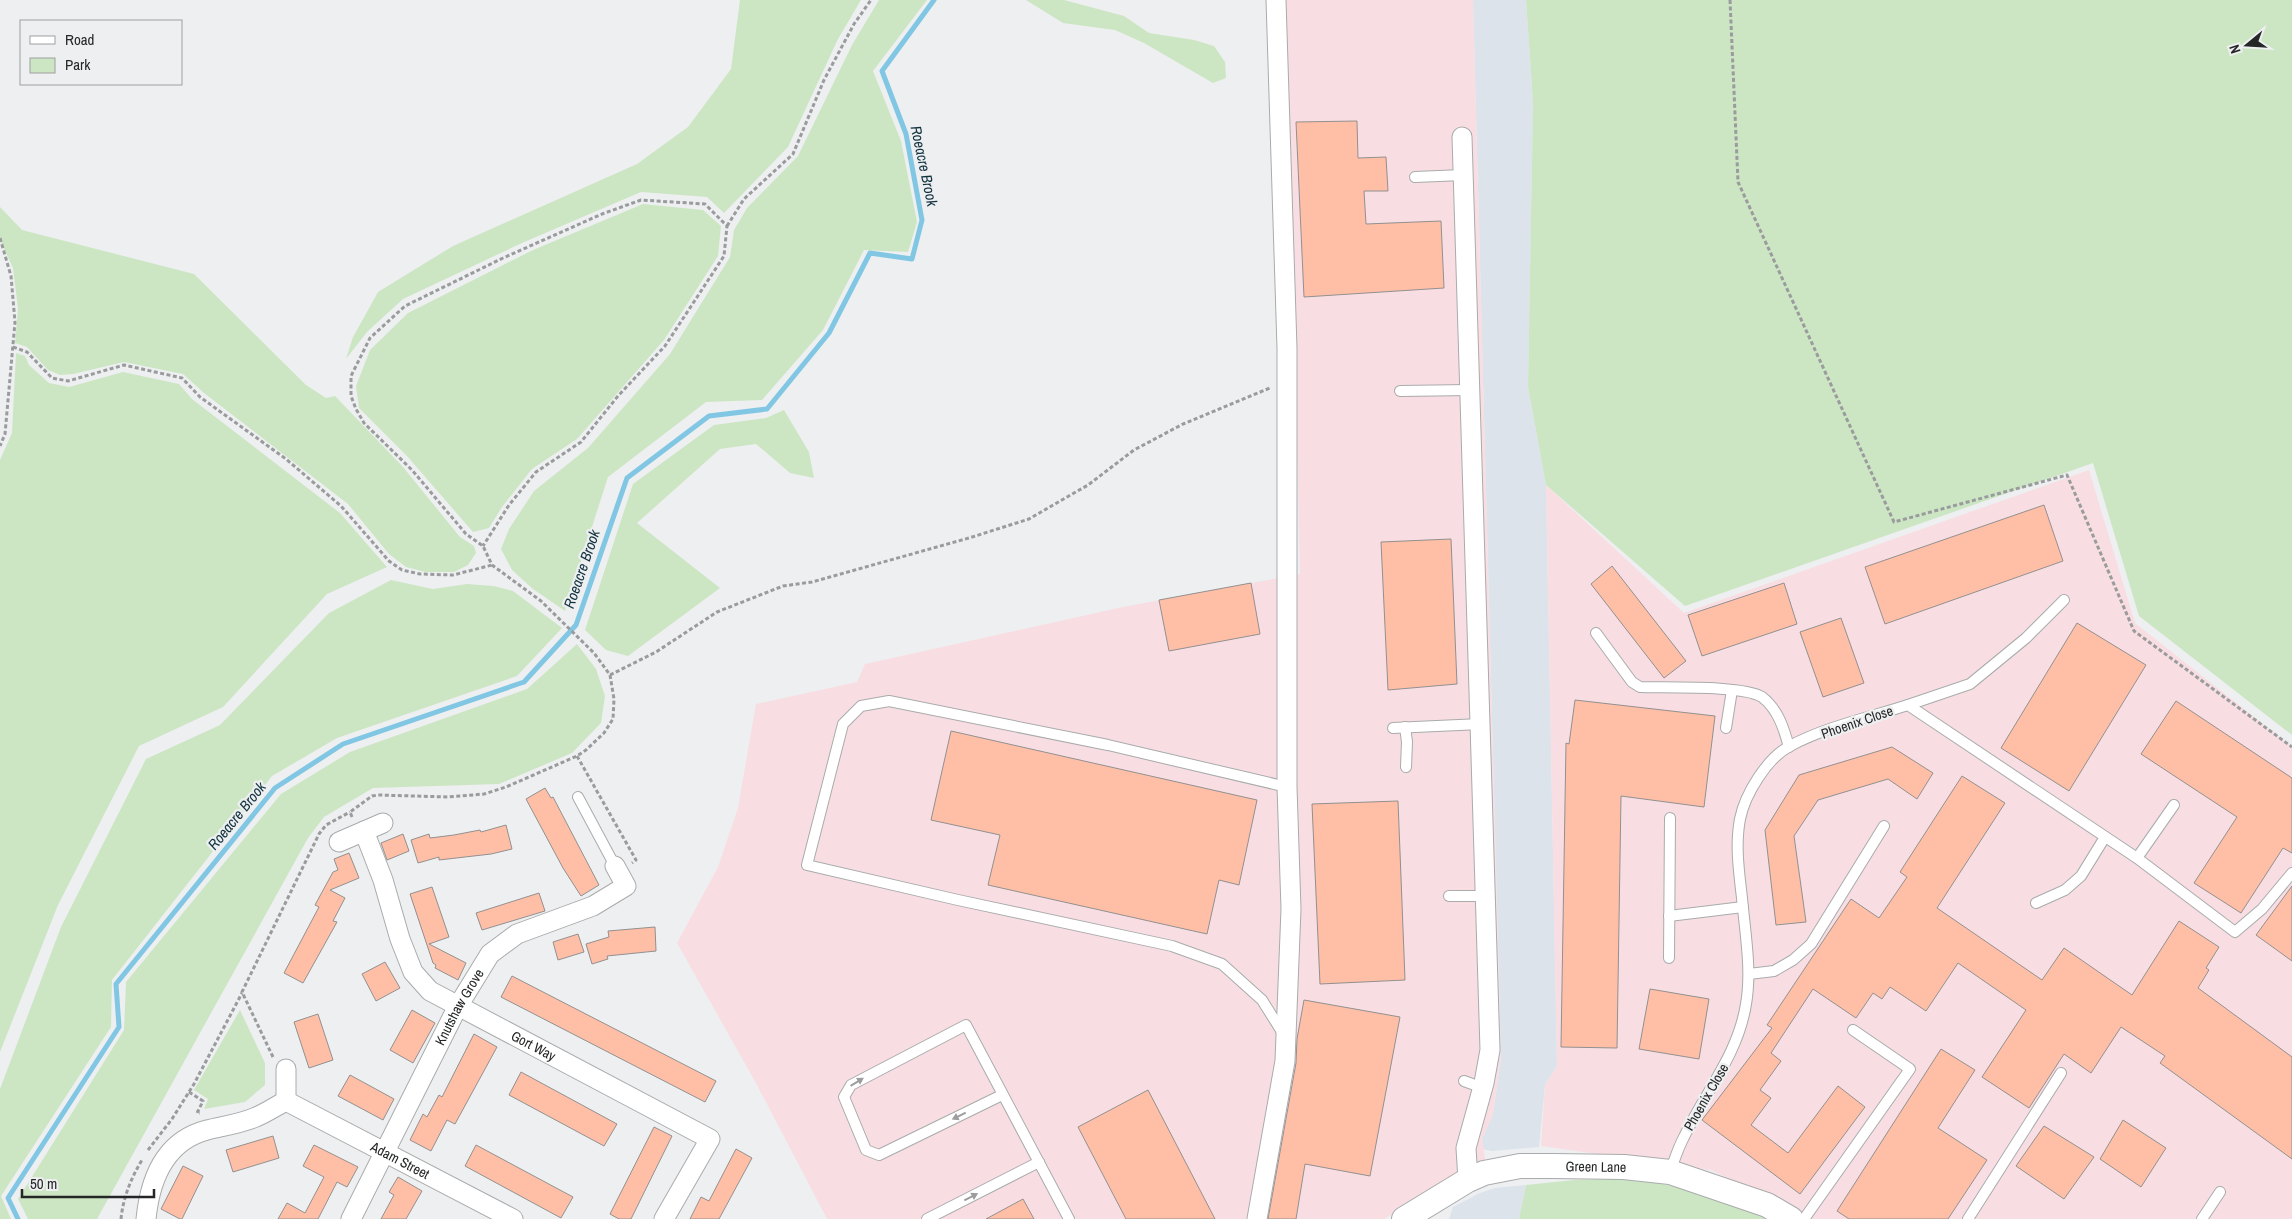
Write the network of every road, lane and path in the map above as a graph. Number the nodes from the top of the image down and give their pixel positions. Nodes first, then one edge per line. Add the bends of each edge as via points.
1 (871, 0) edge
2 (1276, 0) edge
3 (1730, 0) edge
4 (1462, 137) dead end
5 (1463, 175) junction
6 (1414, 176) dead end
7 (727, 226) junction
8 (0, 238) edge
9 (13, 347) junction
10 (1287, 389) junction
11 (1470, 390) junction
12 (1400, 391) dead end
13 (0, 446) edge
14 (483, 546) junction
15 (492, 565) junction
16 (2064, 600) dead end
17 (1596, 633) dead end
18 (610, 675) junction
19 (1732, 690) junction
20 (1908, 705) junction
21 (1480, 724) junction
22 (1393, 728) dead end
23 (1405, 728) junction
24 (1726, 728) dead end
25 (1789, 747) junction
26 (2292, 747) edge
27 (577, 756) junction
28 (1406, 767) dead end
29 (1287, 788) junction
30 (578, 797) dead end
31 (2174, 805) dead end
32 (350, 812) junction
33 (1670, 818) dead end
34 (383, 823) dead end
35 (1884, 826) dead end
36 (364, 831) junction
37 (2105, 836) junction
38 (339, 842) dead end
39 (2137, 858) junction
40 (616, 869) junction
41 (2292, 873) edge
42 (1448, 896) dead end
43 (1486, 896) junction
44 (2036, 902) dead end
45 (1743, 907) junction
46 (1670, 916) junction
47 (1670, 958) dead end
48 (1748, 974) junction
49 (242, 992) junction
50 (458, 1006) junction
51 (1853, 1030) dead end
52 (1286, 1038) junction
53 (286, 1069) joint
54 (2060, 1073) dead end
55 (1464, 1081) dead end
56 (1483, 1088) junction
57 (1002, 1095) junction
58 (286, 1101) junction
59 (386, 1154) junction
60 (1039, 1162) junction
61 (1670, 1172) junction
62 (1468, 1180) junction
63 (2220, 1192) dead end
64 (122, 1219) edge
65 (146, 1219) edge
66 (352, 1219) edge
67 (513, 1219) edge
68 (664, 1219) edge
69 (927, 1219) edge
70 (1069, 1219) edge
71 (1257, 1219) edge
72 (1404, 1219) edge
73 (1791, 1219) edge
74 (1804, 1219) edge
75 (1968, 1219) edge
76 (2202, 1219) edge

1 - 7 path via 854,24 824,80 793,154 744,199
2 - 10 street
3 - 26 path via 1738,182 1894,522 2066,475 2134,631
4 - 5 street
5 - 6 lane
5 - 11 street
7 - 14 path via 724,256 665,346 581,442 536,472 509,505
7 - 14 path via 705,204 641,200 503,258 405,306 370,338 351,376 351,396 364,423 412,470 466,534
8 - 9 path via 11,276 15,322
9 - 13 path via 5,434
9 - 15 path via 27,352 52,378 68,381 124,366 182,378 200,396 286,459 341,506 389,561 402,570 453,575
10 - 18 path via 1270,388 1183,424 1134,450 1088,485 1030,519 812,582 783,586 717,612 656,652
10 - 29 street
11 - 12 lane
11 - 21 street
14 - 15 path
15 - 18 path via 541,601 594,653
16 - 20 lane via 2026,638 1970,684
17 - 19 lane via 1632,682 1640,687
18 - 27 path via 613,719 604,733
19 - 24 lane
19 - 25 lane via 1761,697 1772,707
20 - 25 lane, Phoenix Close
20 - 37 lane, Phoenix Close
21 - 23 lane
21 - 43 street
22 - 23 lane
23 - 28 lane
25 - 45 lane, Phoenix Close via 1767,765 1740,818 1737,848
27 - 32 path via 484,794 448,797 378,795
27 - 40 path via 636,860
29 - 52 street via 1291,909
29 - 52 lane via 1108,745 889,702 861,706 843,724 807,865 1180,949 1222,964 1262,1000
30 - 40 lane
31 - 39 lane
32 - 36 path
32 - 49 path via 326,825 319,834
33 - 46 lane
34 - 36 street
35 - 48 lane via 1811,944 1793,960 1774,970
36 - 38 street
36 - 50 street, Gort Way via 384,880 413,972 430,991
37 - 39 lane, Phoenix Close
37 - 44 lane via 2081,876 2065,890
39 - 41 lane, Phoenix Close via 2235,932 2262,909
40 - 50 street, Knutshaw Grove via 626,886 593,906 518,934 490,954
42 - 43 lane
43 - 56 street via 1490,1050
45 - 46 lane
45 - 48 lane, Phoenix Close
46 - 47 lane
48 - 61 lane, Phoenix Close via 1746,1004 1732,1052 1684,1136
49 - 53 path via 276,1062
49 - 64 path via 194,1084 133,1175 122,1206
50 - 59 street, Knutshaw Grove
50 - 68 street, Gort Way via 710,1139
51 - 74 lane via 1910,1069
52 - 71 street via 1285,1061
53 - 58 street
54 - 75 lane
55 - 56 lane
56 - 62 street via 1466,1148
57 -> 57 lane via 879,1155 866,1150 844,1097 851,1085 966,1026
57 - 60 lane
58 - 59 street, Adam Street
58 - 65 street via 256,1117 194,1134 168,1153 151,1186
59 - 66 street, Knutshaw Grove
59 - 67 street, Adam Street
69 -> 60 lane
60 - 70 lane
61 - 62 street, Green Lane via 1624,1167 1528,1166 1500,1169
61 - 73 street, Green Lane via 1767,1205
62 - 72 street, Green Lane
63 - 76 lane

